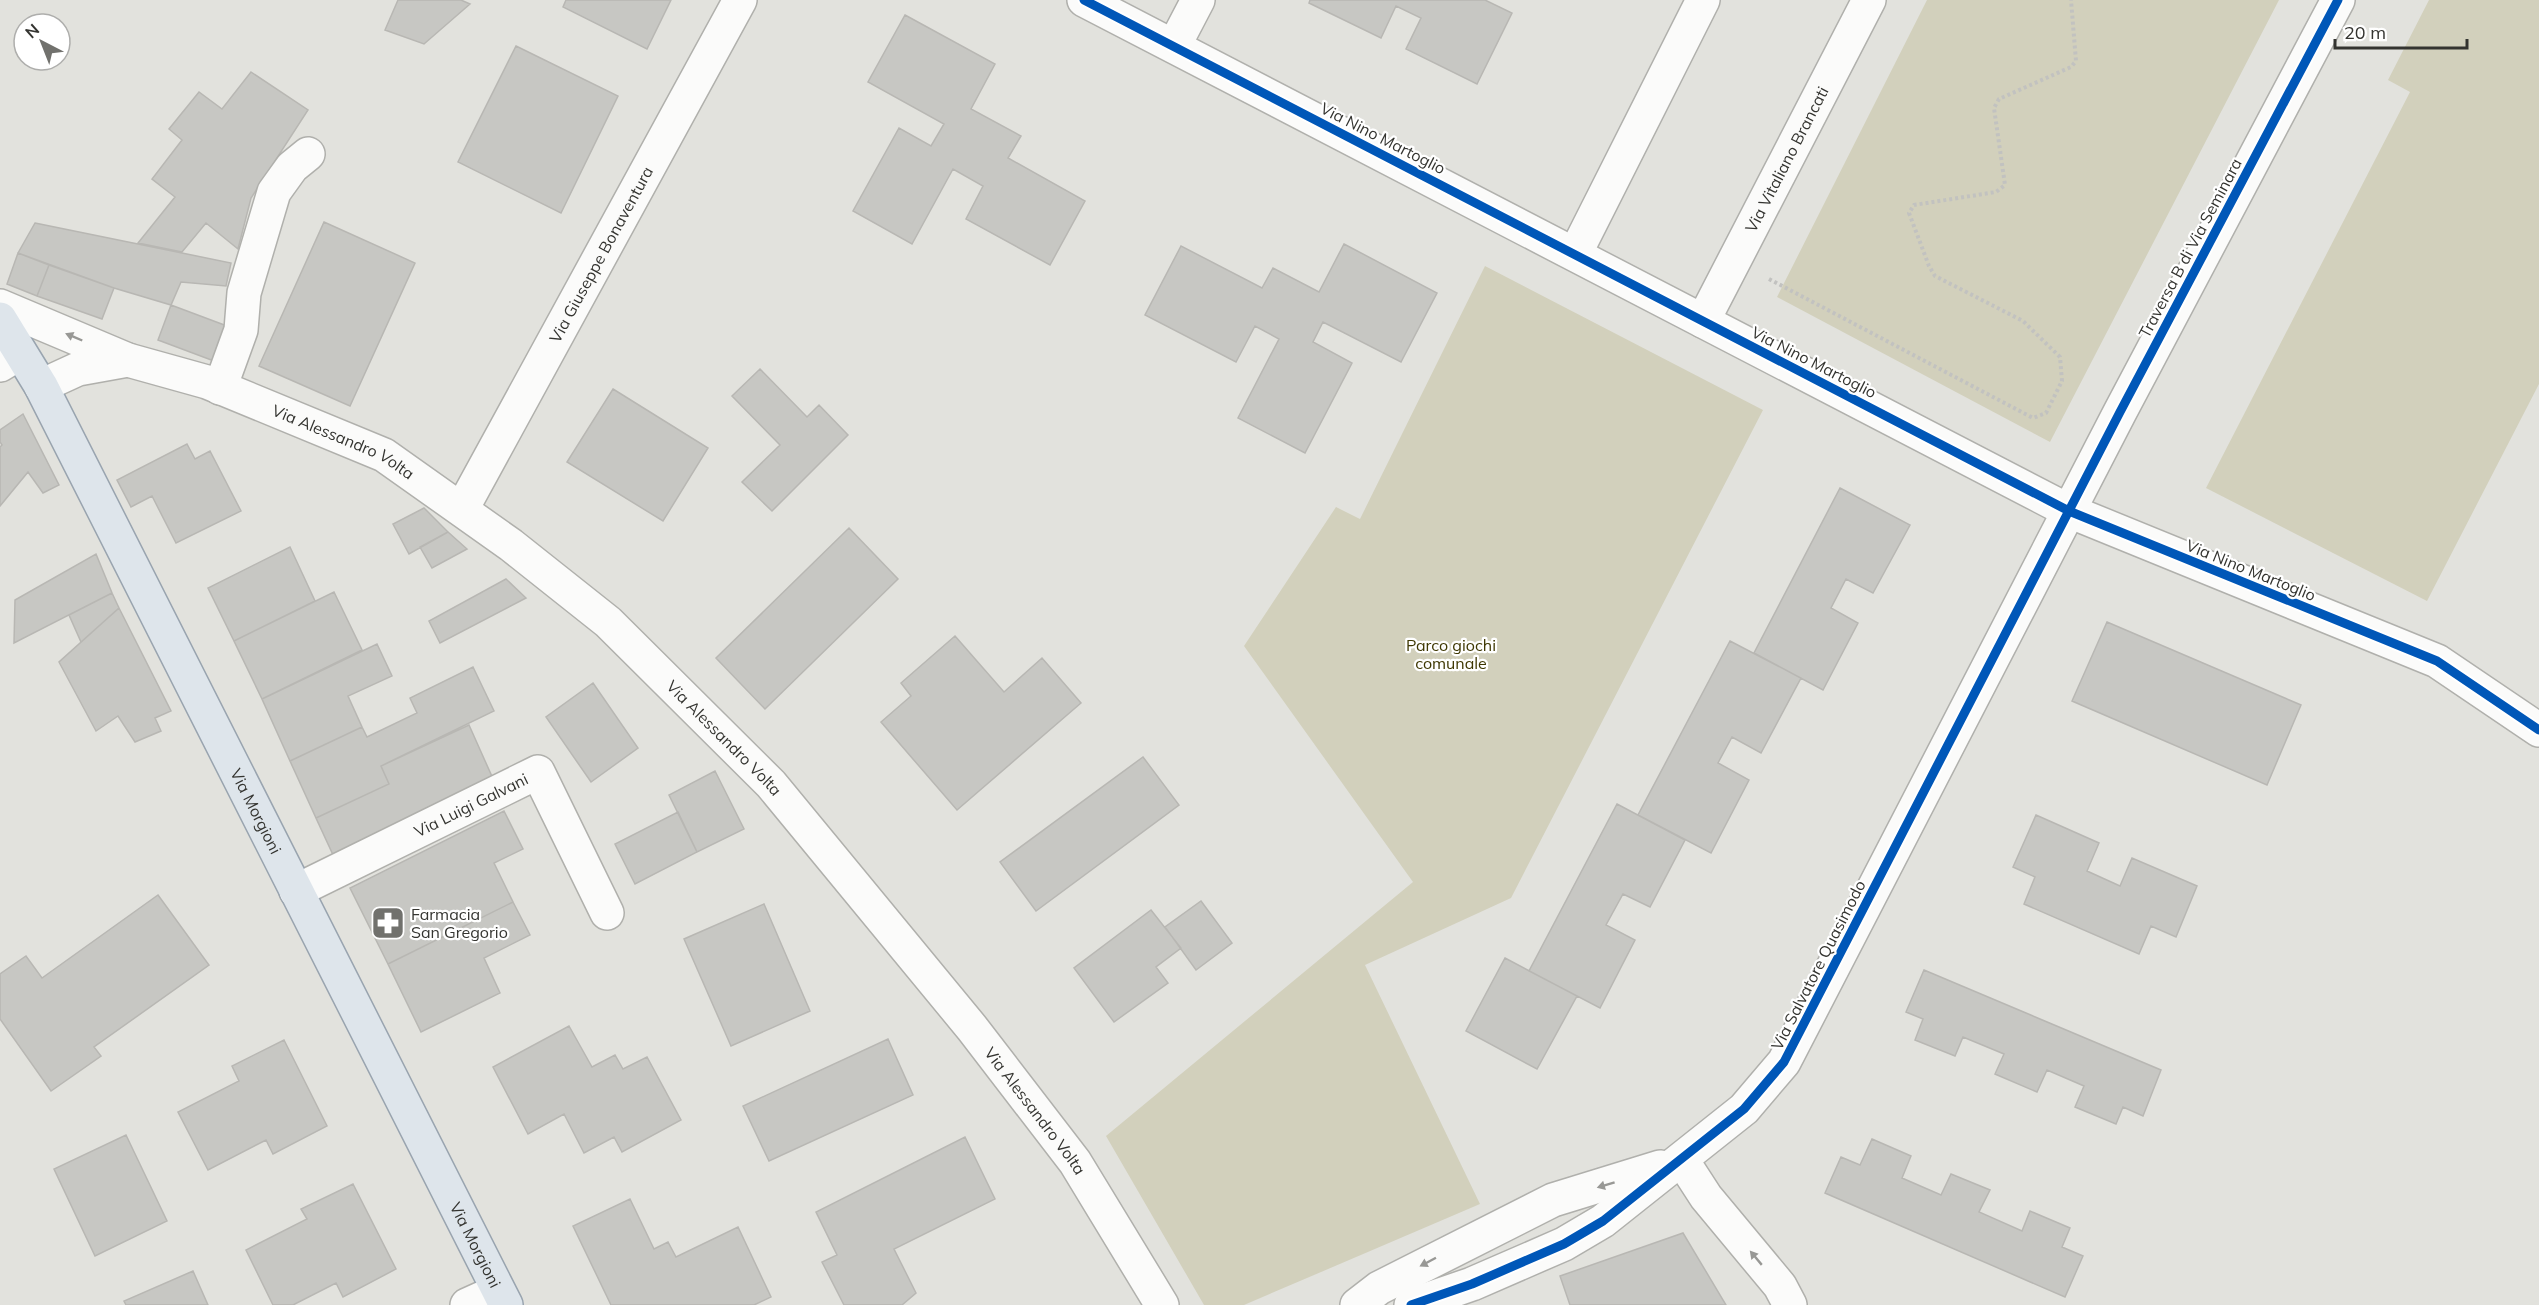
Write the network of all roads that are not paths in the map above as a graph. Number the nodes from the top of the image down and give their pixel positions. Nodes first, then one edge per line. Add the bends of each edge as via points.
1 (740, 0) edge
2 (1084, 0) edge
3 (1197, 0) edge
4 (1703, 0) edge
5 (1869, 0) edge
6 (2338, 0) edge
7 (1174, 46) junction
8 (308, 154) dead end
9 (1575, 254) junction
10 (0, 306) edge
11 (0, 319) edge
12 (1703, 321) junction
13 (10, 359) edge
14 (128, 360) junction
15 (41, 386) junction
16 (220, 388) junction
17 (462, 509) junction
18 (2069, 511) junction
19 (2539, 730) edge
20 (296, 891) junction
21 (607, 913) dead end
22 (1682, 1160) junction
23 (1785, 1296) edge
24 (502, 1298) edge
25 (467, 1305) edge
26 (1162, 1305) edge
27 (1358, 1305) edge
28 (1411, 1305) edge
29 (1811, 1305) edge

1 - 17 street, Via Giuseppe Bonaventura
2 - 7 street, Via Nino Martoglio
3 - 7 street
4 - 9 street
5 - 12 street, Via Vitaliano Brancati
6 - 18 street, Traversa B di Via Seminara
7 - 9 street, Via Nino Martoglio
8 - 16 street via 292,167 274,192 244,294 241,330
9 - 12 street, Via Nino Martoglio
14 -> 10 street, Via Alessandro Volta
11 - 13 main road, Via Morgioni
12 - 18 street, Via Nino Martoglio
13 - 15 main road, Via Morgioni
14 - 15 street via 78,369
14 - 16 street, Via Alessandro Volta
15 - 20 main road, Via Morgioni
16 - 17 street, Via Alessandro Volta via 384,455
17 - 26 street, Via Alessandro Volta via 608,622 771,784 972,1028 1075,1162
18 - 19 street, Via Nino Martoglio via 2437,661
18 - 22 street, Via Salvatore Quasimodo via 1784,1062 1744,1109
20 - 21 street, Via Luigi Galvani via 538,772
20 - 24 main road, Via Morgioni
23 -> 22 street via 1706,1197
22 -> 27 street, Via Salvatore Quasimodo via 1553,1200 1379,1288
22 - 28 street, Via Salvatore Quasimodo via 1603,1221 1564,1244 1472,1284
23 - 29 street
24 - 25 street

